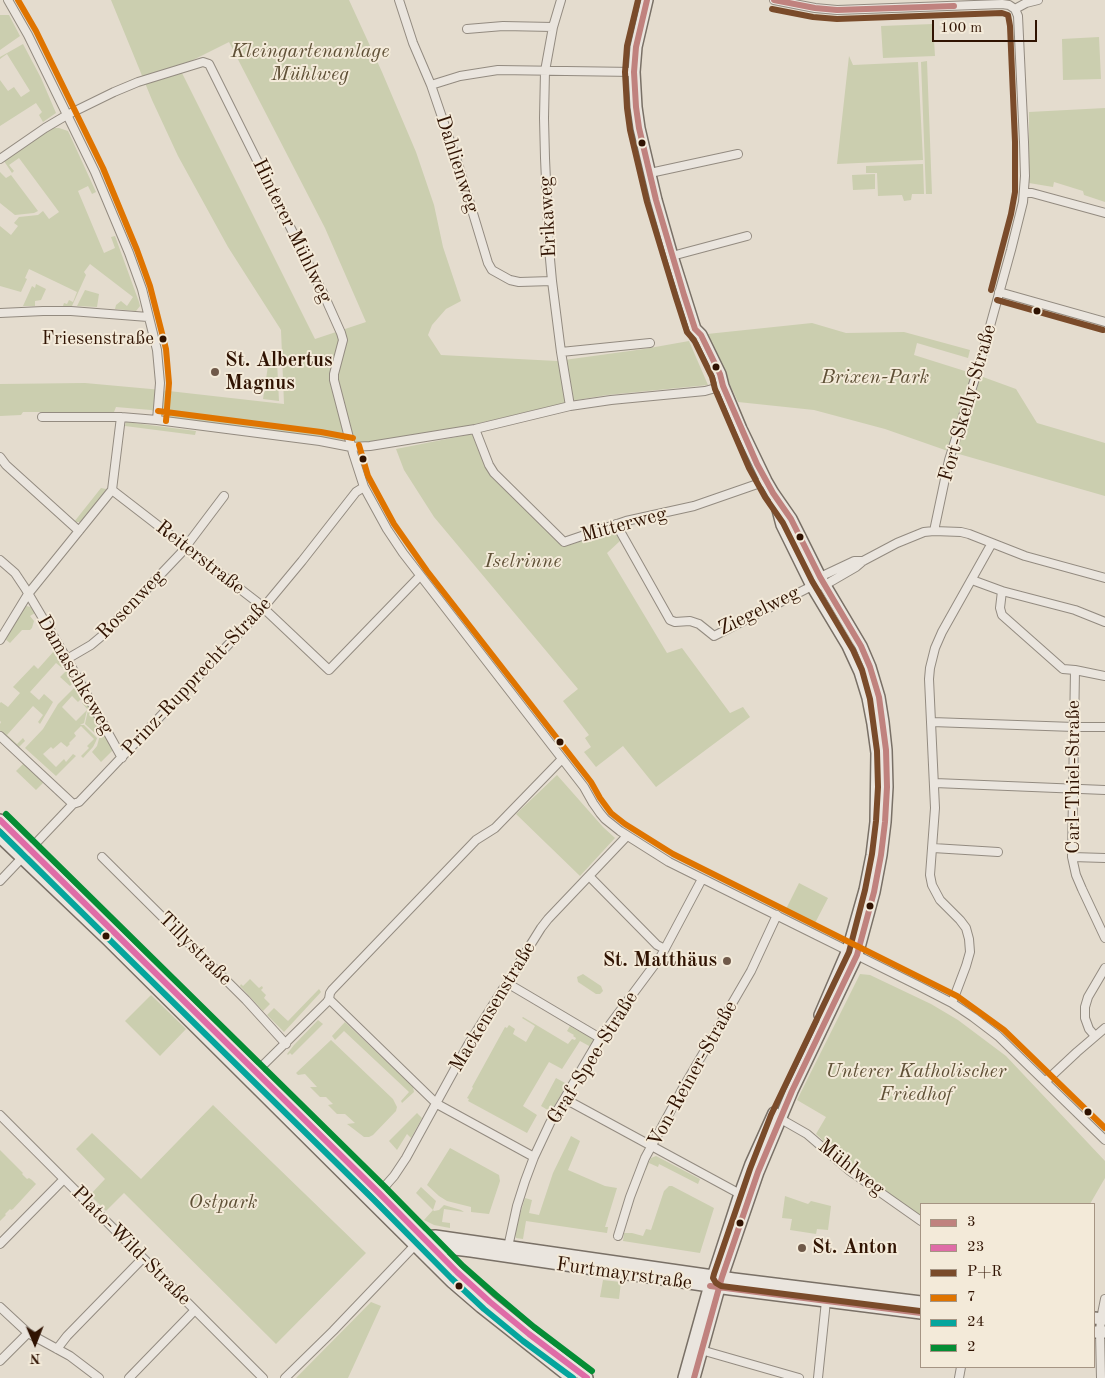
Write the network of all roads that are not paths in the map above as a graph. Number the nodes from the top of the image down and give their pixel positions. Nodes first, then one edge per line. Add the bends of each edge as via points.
1 (8, 0) edge
2 (399, 0) edge
3 (561, 0) edge
4 (648, 0) edge
5 (774, 0) edge
6 (1038, 0) edge
7 (1015, 9) junction
8 (553, 27) junction
9 (467, 29) dead end
10 (545, 71) junction
11 (634, 72) junction
12 (431, 86) junction
13 (67, 115) junction
14 (738, 154) dead end
15 (0, 158) edge
16 (650, 174) junction
17 (1024, 193) junction
18 (1105, 213) edge
19 (747, 236) dead end
20 (672, 256) junction
21 (552, 281) junction
22 (1000, 292) junction
23 (0, 313) edge
24 (148, 317) junction
25 (1105, 322) edge
26 (650, 343) dead end
27 (561, 352) junction
28 (723, 386) junction
29 (570, 406) junction
30 (42, 417) dead end
31 (121, 417) junction
32 (157, 420) junction
33 (475, 429) junction
34 (351, 447) junction
35 (0, 457) edge
36 (766, 481) junction
37 (364, 487) junction
38 (112, 490) junction
39 (773, 493) junction
40 (224, 496) dead end
41 (616, 524) junction
42 (79, 531) junction
43 (934, 531) junction
44 (992, 543) junction
45 (186, 547) junction
46 (0, 560) edge
47 (420, 576) junction
48 (1105, 578) edge
49 (972, 580) junction
50 (822, 581) junction
51 (812, 586) junction
52 (1002, 591) junction
53 (28, 594) junction
54 (264, 608) junction
55 (1105, 622) edge
56 (0, 640) edge
57 (67, 660) junction
58 (1075, 670) junction
59 (1105, 676) edge
60 (932, 722) junction
61 (1074, 727) junction
62 (1105, 727) edge
63 (0, 736) edge
64 (122, 758) junction
65 (562, 759) junction
66 (935, 783) junction
67 (1074, 790) junction
68 (1105, 790) edge
69 (73, 804) junction
70 (0, 820) edge
71 (627, 836) junction
72 (0, 837) edge
73 (933, 848) junction
74 (998, 852) dead end
75 (26, 854) junction
76 (1072, 857) junction
77 (102, 858) dead end
78 (1105, 858) edge
79 (589, 876) junction
80 (702, 879) junction
81 (0, 881) edge
82 (777, 915) junction
83 (1105, 938) edge
84 (665, 949) junction
85 (852, 952) junction
86 (1105, 968) edge
87 (508, 983) junction
88 (329, 999) junction
89 (952, 1003) junction
90 (1105, 1028) edge
91 (1095, 1036) junction
92 (600, 1038) junction
93 (286, 1044) junction
94 (252, 1076) junction
95 (1046, 1081) junction
96 (565, 1099) junction
97 (437, 1104) junction
98 (0, 1115) edge
99 (779, 1118) junction
100 (1105, 1139) edge
101 (652, 1146) junction
102 (534, 1156) junction
103 (64, 1179) junction
104 (379, 1192) junction
105 (740, 1194) junction
106 (920, 1219) edge
107 (618, 1236) dead end
108 (420, 1240) junction
109 (0, 1244) edge
110 (432, 1247) junction
111 (508, 1247) junction
112 (471, 1251) junction
113 (143, 1258) junction
114 (457, 1272) junction
115 (716, 1282) junction
116 (1105, 1299) edge
117 (826, 1301) junction
118 (920, 1302) edge
119 (0, 1307) edge
120 (195, 1310) junction
121 (920, 1313) edge
122 (1100, 1319) edge
123 (1100, 1332) edge
124 (28, 1333) junction
125 (57, 1349) junction
126 (701, 1350) junction
127 (0, 1361) edge
128 (98, 1378) edge
129 (129, 1378) edge
130 (262, 1378) edge
131 (285, 1378) edge
132 (571, 1378) edge
133 (587, 1378) edge
134 (684, 1378) edge
135 (694, 1378) edge
136 (799, 1378) edge
137 (818, 1378) edge
138 (1101, 1378) edge

1 - 13 street
2 - 12 street, Dahlienweg
3 - 8 street, Erikaweg
4 - 11 main road via 639,32
5 - 7 street via 837,10 1002,4
6 - 7 street
7 - 17 street, Fort-Skelly-Straße via 1019,25
8 - 9 street
8 - 10 street, Erikaweg
10 - 11 street
10 - 12 street via 481,72
10 - 21 street, Erikaweg via 545,158
11 - 16 main road via 637,113
12 - 21 street, Dahlienweg via 492,270 519,282
13 - 15 street
13 - 24 street via 120,231 142,289
13 - 34 street, Hinterer Mühlweg via 138,82 203,62 209,64 341,333 343,340 334,380
14 - 16 street
16 - 20 main road
17 - 18 street
17 - 22 street, Fort-Skelly-Straße
19 - 20 street
20 - 28 main road via 696,337 714,376
21 - 27 street, Erikaweg
22 - 25 street
22 - 43 street, Fort-Skelly-Straße via 948,460
23 - 24 street via 71,311
24 - 32 street via 159,364
26 - 27 street
27 - 29 street, Erikaweg
28 - 29 street via 706,391
28 - 36 main road
29 - 33 street
30 - 31 street
31 - 32 street
31 - 38 street
32 - 34 street
33 - 34 street
33 - 41 street, Mitterweg via 494,473 564,542
34 - 37 street
35 - 42 street
36 - 39 main road
36 - 41 street, Mitterweg via 684,509
37 - 47 street via 387,529
37 - 54 street, Prinz-Rupprecht-Straße via 356,492
38 - 42 street
38 - 45 street, Reiterstraße
39 - 50 main road via 791,519
39 - 51 main road via 782,525
40 - 45 street, Rosenweg
41 - 51 street, Ziegelweg via 670,620 699,624 714,636
42 - 53 street
43 - 44 street via 961,532
43 - 50 street via 910,537 856,567
44 - 48 street via 1025,556
44 - 49 street
45 - 54 street, Reiterstraße
45 - 57 street, Rosenweg via 103,635
46 - 53 street, Damaschkeweg via 15,573
47 - 54 street, Reiterstraße via 329,670
47 - 65 street
49 - 52 street
49 - 60 street via 942,632 932,658 929,678
50 - 51 street
50 - 85 main road via 861,646 870,668 879,697 886,750 887,787 881,855 872,899
51 - 85 main road via 860,672 873,724 876,822
52 - 55 street via 1075,610
52 - 58 street via 1002,615 1063,669
53 - 56 street
53 - 57 street, Damaschkeweg
54 - 64 street, Prinz-Rupprecht-Straße
57 - 64 street, Damaschkeweg
58 - 59 street
58 - 61 street, Carl-Thiel-Straße
60 - 61 street
60 - 66 street
61 - 62 street
61 - 67 street, Carl-Thiel-Straße
63 - 69 street
64 - 69 street, Prinz-Rupprecht-Straße via 79,802
65 - 71 street via 605,819
65 - 88 street via 495,828 476,840 332,990
66 - 67 street
66 - 73 street
67 - 68 street
67 - 76 street, Carl-Thiel-Straße
69 - 75 street, Prinz-Rupprecht-Straße
70 - 75 main road
71 - 79 street, Mackensenstraße
71 - 80 street
72 - 75 main road
73 - 74 street
73 - 89 street via 932,885 940,900 966,928 969,939 970,952
75 - 81 street, Prinz-Rupprecht-Straße
75 - 94 main road
76 - 78 street
76 - 83 street, Carl-Thiel-Straße via 1082,889
77 - 93 street, Tillystraße via 246,1000
79 - 84 street
79 - 87 street, Mackensenstraße via 541,928
80 - 82 street
80 - 84 street, Graf-Spee-Straße
82 - 85 street
82 - 101 street, Von-Reiner-Straße via 750,971
84 - 92 street, Graf-Spee-Straße
85 - 89 street
85 - 99 main road
85 - 105 main road via 750,1164
86 - 91 street via 1088,997 1086,1007 1085,1018
87 - 92 street
87 - 97 street, Mackensenstraße via 468,1045
88 - 93 street
88 - 97 street
89 - 95 street via 998,1036
90 - 91 street
91 - 95 street
92 - 96 street, Graf-Spee-Straße
93 - 94 street
94 - 104 main road
94 - 108 main road
95 - 100 street
96 - 101 street
96 - 102 street, Graf-Spee-Straße
97 - 102 street
97 - 104 street, Mackensenstraße via 406,1158
98 - 103 street, Plato-Wild-Straße
99 - 106 street, Mühlweg via 812,1138 850,1171
99 - 115 main road
101 - 105 street
101 - 107 street, Von-Reiner-Straße via 639,1173
102 - 111 street, Graf-Spee-Straße via 517,1206
103 - 109 street
103 - 113 street, Plato-Wild-Straße
104 - 108 main road
105 - 115 main road
108 - 110 main road, Furtmayrstraße
108 - 111 main road, Furtmayrstraße via 435,1236
108 - 131 street
108 - 132 main road via 465,1293
110 - 112 main road, Furtmayrstraße
110 - 114 main road
111 - 115 main road, Furtmayrstraße
112 - 114 main road via 459,1261
112 - 115 main road, Furtmayrstraße
113 - 120 street, Plato-Wild-Straße
113 - 125 street
114 - 133 main road via 529,1334
115 - 117 main road, Furtmayrstraße
115 - 118 main road, Furtmayrstraße
115 - 126 main road
115 - 134 main road
116 - 122 street
117 - 121 main road, Furtmayrstraße
117 - 137 street
119 - 124 street
120 - 129 street
120 - 130 street, Plato-Wild-Straße
122 - 123 street
123 - 138 street
124 - 125 street
124 - 127 street
125 - 128 street
126 - 135 main road
126 - 136 street

